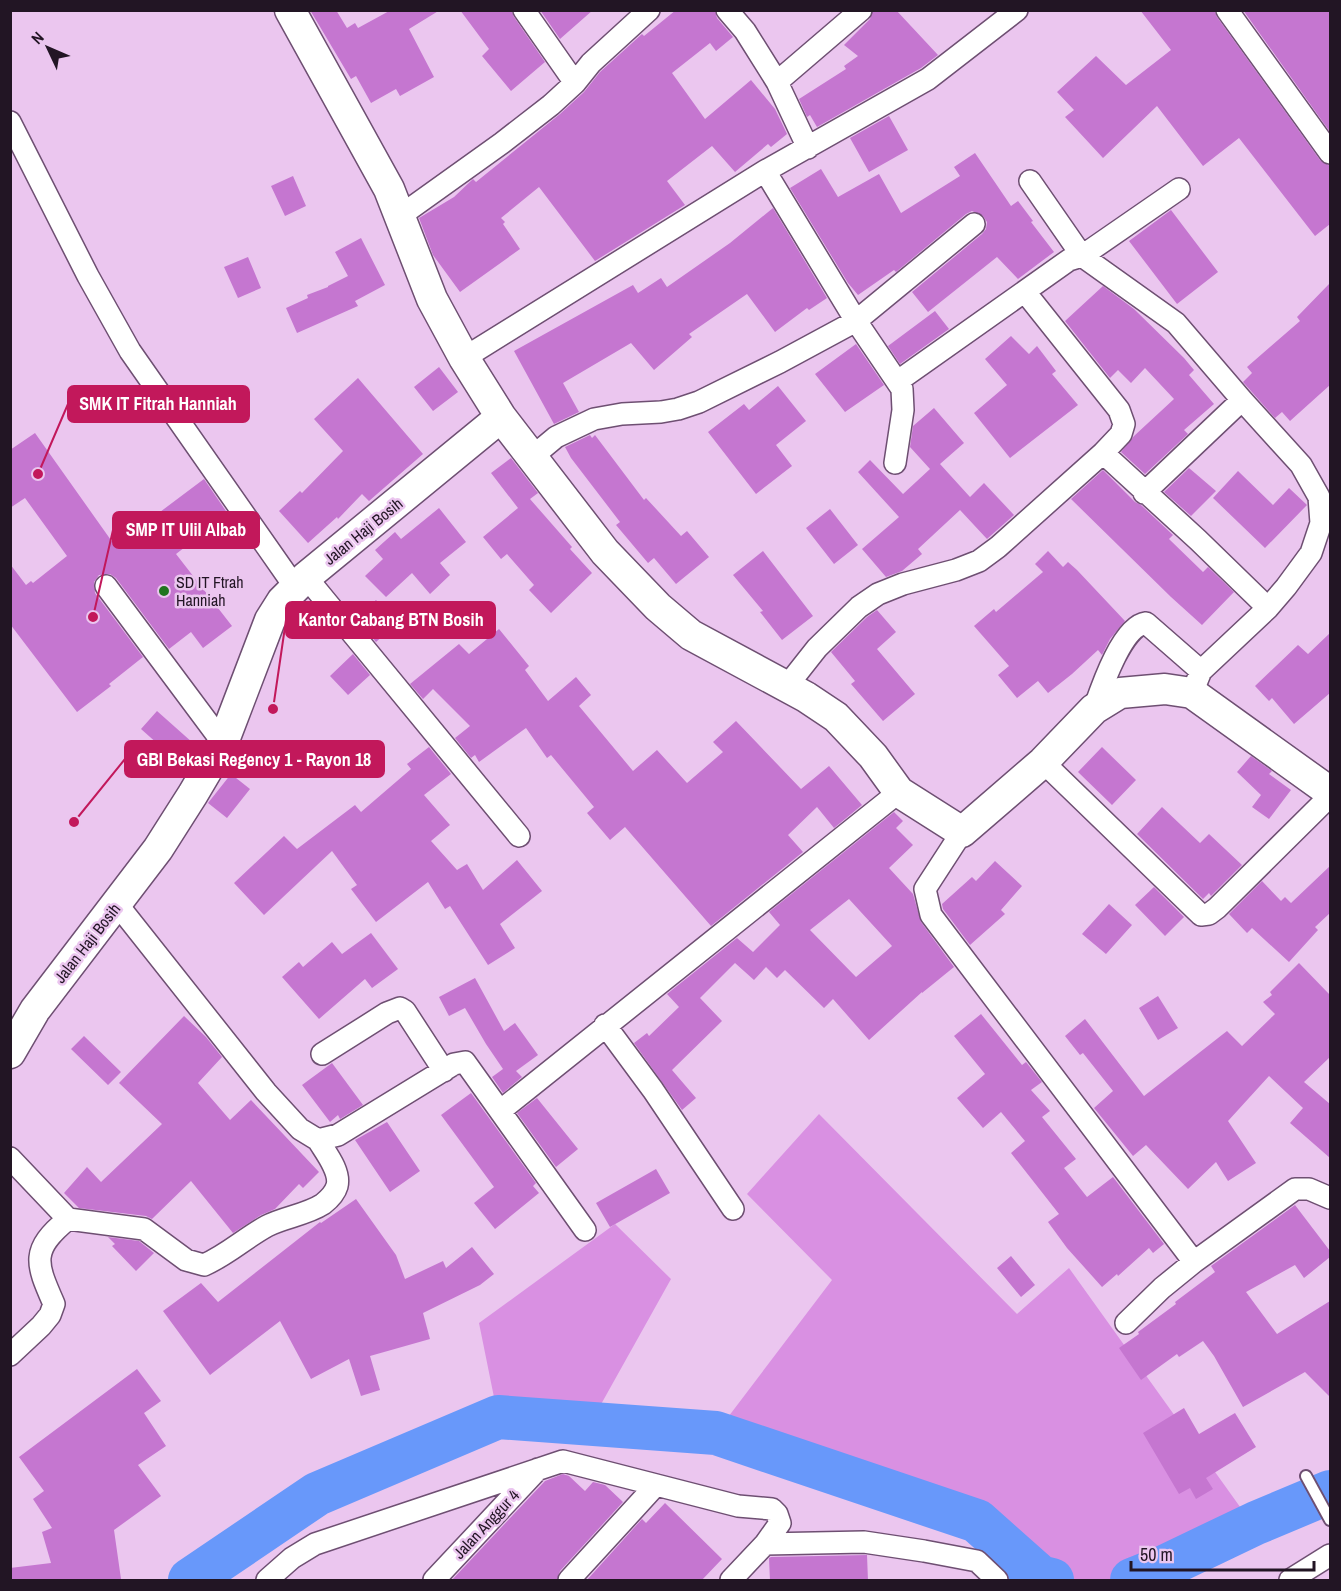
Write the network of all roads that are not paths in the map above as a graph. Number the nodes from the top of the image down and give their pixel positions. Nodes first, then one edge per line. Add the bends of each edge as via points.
1 (290, 10) edge
2 (524, 10) edge
3 (650, 10) edge
4 (727, 10) edge
5 (861, 10) edge
6 (1017, 10) edge
7 (1227, 10) edge
8 (777, 82) junction
9 (575, 83) junction
10 (10, 122) edge
11 (808, 148) junction
12 (1330, 153) edge
13 (765, 171) junction
14 (1030, 181) dead end
15 (1179, 189) dead end
16 (400, 216) junction
17 (974, 224) dead end
18 (1082, 256) junction
19 (1025, 292) junction
20 (856, 321) junction
21 (464, 358) junction
22 (898, 381) junction
23 (1242, 400) junction
24 (501, 417) junction
25 (1103, 453) junction
26 (532, 457) junction
27 (895, 463) dead end
28 (1144, 492) junction
29 (301, 582) junction
30 (106, 586) dead end
31 (1268, 608) junction
32 (1197, 682) junction
33 (787, 686) junction
34 (1094, 709) junction
35 (223, 743) junction
36 (1043, 762) junction
37 (899, 792) junction
38 (1330, 794) edge
39 (962, 832) junction
40 (519, 836) dead end
41 (117, 904) junction
42 (35, 1010) junction
43 (605, 1025) junction
44 (10, 1027) edge
45 (10, 1053) edge
46 (322, 1054) dead end
47 (444, 1071) junction
48 (500, 1110) junction
49 (318, 1140) junction
50 (10, 1158) edge
51 (1330, 1198) edge
52 (733, 1209) dead end
53 (68, 1219) junction
54 (585, 1230) dead end
55 (1194, 1262) junction
56 (1126, 1323) dead end
57 (10, 1354) edge
58 (539, 1468) junction
59 (1306, 1476) dead end
60 (656, 1485) junction
61 (1330, 1520) edge
62 (765, 1544) junction
63 (1330, 1555) edge
64 (267, 1581) edge
65 (434, 1581) edge
66 (569, 1581) edge
67 (731, 1581) edge
68 (997, 1581) edge
69 (1290, 1581) edge

1 - 16 main road via 389,189
2 - 9 street
3 - 9 street via 591,63
4 - 8 street via 746,31
5 - 8 street
6 - 11 street via 928,79
7 - 12 street
8 - 11 street
9 - 16 street via 502,143
10 - 29 street via 130,351
11 - 13 street
13 - 20 street
13 - 21 street
14 - 18 street
15 - 18 street
16 - 21 main road via 432,299
17 - 20 street
18 - 19 street via 1069,260
18 - 23 street via 1176,322
19 - 22 street
19 - 25 street via 1123,416 1121,434
20 - 22 street
20 - 26 street via 699,402 662,412 594,420 556,437
21 - 24 main road
22 - 27 street via 903,399
23 - 28 street
23 - 31 street via 1301,465 1319,497 1321,523 1311,553
24 - 26 main road
24 - 29 main road, Jalan Haji Bosih
25 - 28 street
25 - 33 street via 979,561 890,588 859,607
26 - 33 main road via 605,552 658,607 691,635
28 - 31 street
29 - 35 main road, Jalan Haji Bosih via 270,620
29 - 40 street
30 - 35 street
31 - 32 street
32 - 34 main road via 1120,693
32 - 34 street via 1146,623 1140,623 1109,665
32 - 38 main road
33 - 37 main road via 836,717 873,756
34 - 36 main road
35 - 41 main road, Jalan Haji Bosih via 158,849
36 - 38 street via 1201,915 1217,908
36 - 39 main road
37 - 39 main road
37 - 43 street
39 - 55 street via 925,889 931,915
41 - 42 main road, Jalan Haji Bosih
41 - 49 street via 266,1092 300,1129
42 - 44 street
42 - 45 main road, Jalan Haji Bosih
43 - 48 street
43 - 52 street
46 - 47 street via 387,1012 400,1008
47 - 48 street via 465,1062
47 - 49 street via 338,1135
48 - 54 street
49 - 53 street via 338,1180 331,1196 322,1204 267,1226 204,1265 186,1260 144,1229
50 - 53 street
51 - 55 street via 1309,1189 1295,1189
53 - 57 street via 53,1232 39,1257 41,1275 54,1304 50,1315
55 - 56 street
58 - 60 street via 562,1461
58 - 64 street via 315,1544
58 - 65 street, Jalan Anggur 4
59 - 61 lane
60 - 62 street via 738,1506 772,1509 780,1523
60 - 66 street
62 - 67 street
62 - 68 street via 864,1542 914,1549 977,1562
63 - 69 street

